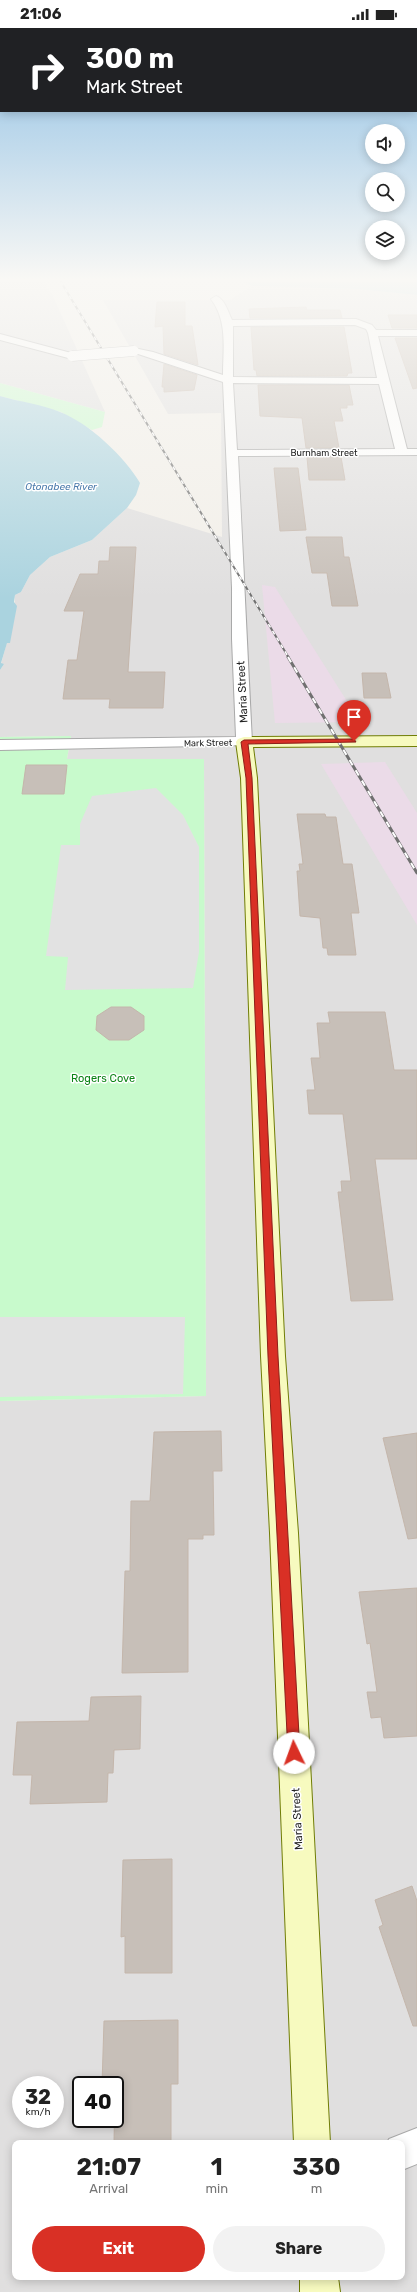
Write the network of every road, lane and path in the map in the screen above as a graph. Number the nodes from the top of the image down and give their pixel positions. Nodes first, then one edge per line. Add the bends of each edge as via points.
1 (228, 388) edge
2 (385, 388) edge
3 (402, 452) junction
4 (417, 452) edge
5 (232, 453) junction
6 (417, 741) edge
7 (244, 742) junction
8 (0, 745) edge
9 (312, 2140) edge
10 (417, 2146) edge
11 (405, 2151) edge
12 (319, 2280) edge
13 (320, 2292) edge

1 - 5 street, Maria Street
2 - 3 street
3 - 4 street, Burnham Street
3 - 5 street, Burnham Street
5 - 7 street, Maria Street
6 - 7 street, Mark Street
7 - 8 street, Mark Street
7 - 9 street, Maria Street via 250,786 273,1356 284,1533
10 - 11 street
12 - 13 street

